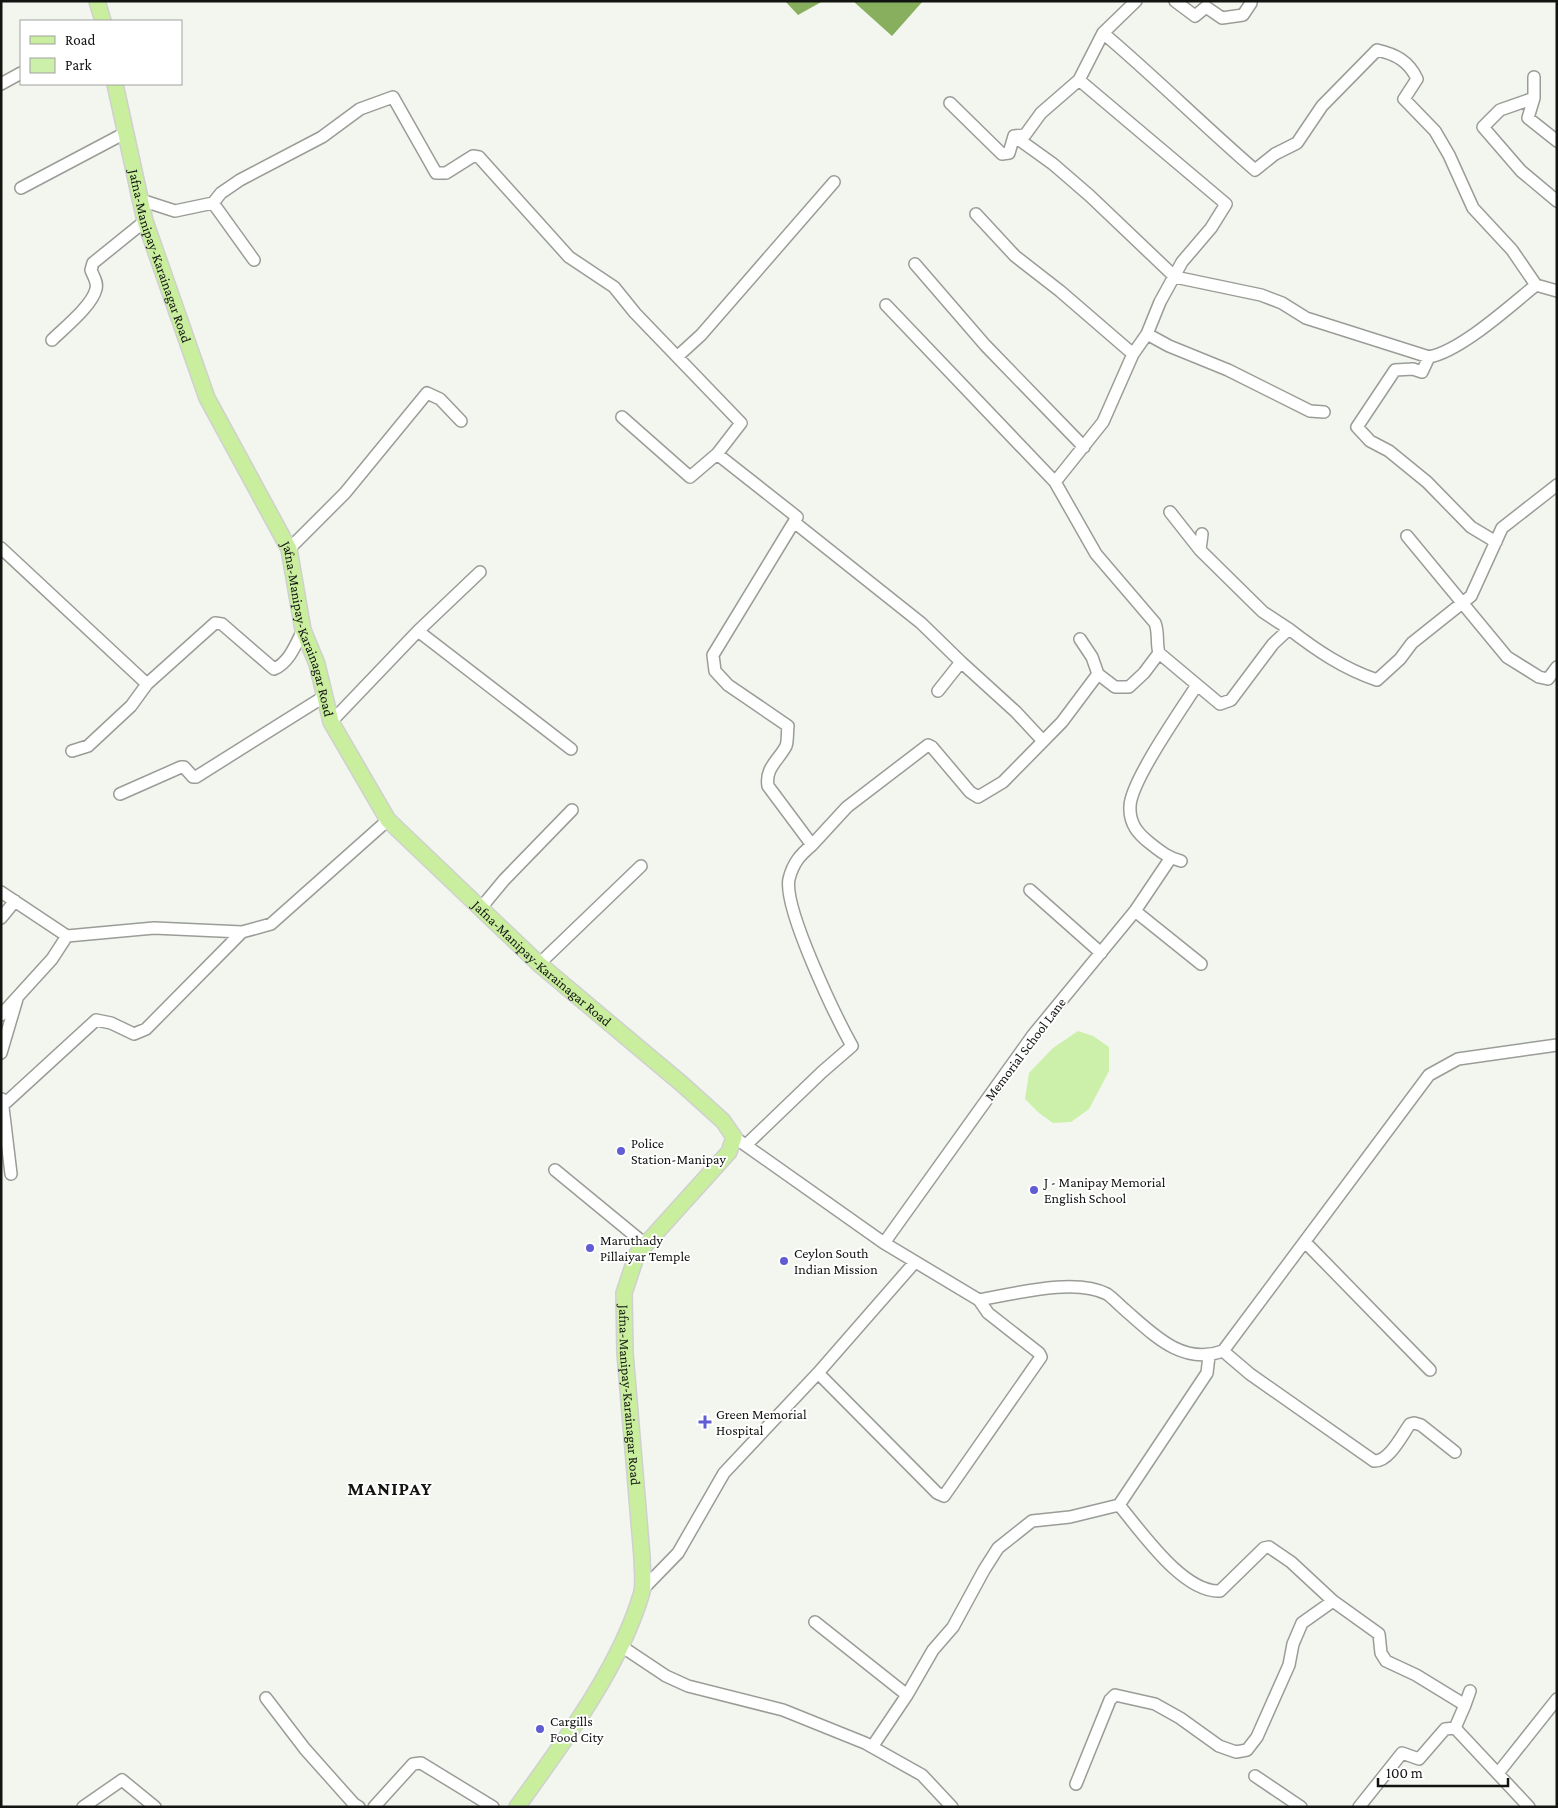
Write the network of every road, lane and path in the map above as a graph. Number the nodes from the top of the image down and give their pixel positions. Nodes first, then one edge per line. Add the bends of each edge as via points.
1 (97, 1) edge
2 (1136, 1) edge
3 (1175, 1) edge
4 (1252, 3) dead end
5 (103, 20) edge
6 (1103, 33) junction
7 (20, 74) edge
8 (1534, 77) dead end
9 (1079, 80) junction
10 (1, 84) edge
11 (115, 85) edge
12 (1534, 98) junction
13 (950, 103) dead end
14 (125, 133) junction
15 (1014, 136) junction
16 (1557, 141) edge
17 (834, 182) dead end
18 (21, 188) dead end
19 (141, 200) junction
20 (1557, 201) edge
21 (213, 203) junction
22 (976, 214) dead end
23 (145, 221) junction
24 (254, 260) dead end
25 (915, 264) dead end
26 (1175, 277) junction
27 (1536, 285) junction
28 (1557, 291) edge
29 (886, 305) dead end
30 (1148, 334) junction
31 (52, 340) dead end
32 (1133, 354) junction
33 (678, 356) junction
34 (1429, 357) junction
35 (1324, 412) dead end
36 (622, 417) dead end
37 (461, 421) dead end
38 (1084, 447) junction
39 (717, 454) junction
40 (1055, 482) junction
41 (1557, 484) edge
42 (1170, 512) dead end
43 (794, 522) junction
44 (1202, 534) dead end
45 (1407, 536) dead end
46 (1496, 542) junction
47 (1, 548) edge
48 (290, 549) junction
49 (1200, 550) junction
50 (480, 572) dead end
51 (1462, 604) junction
52 (1289, 629) junction
53 (303, 630) junction
54 (418, 631) junction
55 (1080, 639) dead end
56 (1159, 653) junction
57 (961, 662) junction
58 (1557, 667) edge
59 (1098, 674) junction
60 (147, 684) junction
61 (1197, 685) junction
62 (938, 691) dead end
63 (324, 696) junction
64 (331, 722) junction
65 (1043, 741) junction
66 (571, 749) dead end
67 (72, 751) dead end
68 (120, 794) dead end
69 (572, 810) dead end
70 (388, 820) junction
71 (812, 845) junction
72 (641, 866) dead end
73 (1030, 890) dead end
74 (1, 892) edge
75 (15, 901) junction
76 (480, 909) junction
77 (1134, 911) junction
78 (1, 918) edge
79 (242, 932) junction
80 (67, 936) junction
81 (1101, 954) junction
82 (539, 964) junction
83 (1200, 964) dead end
84 (18, 995) junction
85 (1, 1014) edge
86 (1557, 1045) edge
87 (1, 1053) edge
88 (2, 1103) edge
89 (734, 1136) junction
90 (747, 1144) junction
91 (555, 1170) dead end
92 (11, 1174) dead end
93 (1305, 1242) junction
94 (884, 1243) junction
95 (645, 1244) junction
96 (915, 1262) junction
97 (979, 1300) junction
98 (1223, 1351) junction
99 (1209, 1356) junction
100 (1430, 1370) dead end
101 (818, 1372) junction
102 (1455, 1452) dead end
103 (1119, 1505) junction
104 (642, 1590) junction
105 (1333, 1601) junction
106 (815, 1622) dead end
107 (621, 1646) junction
108 (1470, 1691) dead end
109 (907, 1695) junction
110 (266, 1698) dead end
111 (1557, 1700) edge
112 (1465, 1705) junction
113 (1455, 1728) junction
114 (872, 1747) junction
115 (1499, 1772) junction
116 (1254, 1776) dead end
117 (1076, 1784) dead end
118 (83, 1807) edge
119 (155, 1807) edge
120 (359, 1807) edge
121 (374, 1807) edge
122 (493, 1807) edge
123 (517, 1807) edge
124 (952, 1807) edge
125 (1301, 1807) edge
126 (1359, 1807) edge
127 (1529, 1807) edge

1 - 5 main road
2 - 6 street
3 - 4 street via 1195,16 1206,7 1222,18 1243,15
6 - 9 street
6 - 27 street via 1255,170 1275,154 1297,144 1322,106 1377,50 1394,54 1414,72 1417,79 1404,99 1450,154 1473,208 1512,250
7 - 10 street
8 - 12 street
9 - 15 street via 1041,112 1025,135
9 - 26 street via 1226,204 1211,228 1182,262
11 - 14 main road, Jafna-Manipay-Karainagar Road
12 - 16 street via 1528,118
12 - 20 street via 1500,110 1483,126 1521,171
13 - 15 street via 1002,154 1009,153
14 - 18 street
14 - 19 main road, Jafna-Manipay-Karainagar Road
15 - 26 street via 1090,196
17 - 33 street
19 - 21 street via 175,211
19 - 23 main road, Jafna-Manipay-Karainagar Road
21 - 24 street
21 - 33 street via 240,180 322,137 360,109 393,97 436,173 446,173 473,156 479,157 569,257 614,287 634,313
22 - 32 street via 1015,256
23 - 31 street via 93,263 91,270 96,289 86,306
23 - 48 main road, Jafna-Manipay-Karainagar Road via 207,398
25 - 38 street via 985,346
26 - 30 street via 1160,302
26 - 34 street via 1261,294 1306,318
27 - 28 street
27 - 34 street via 1441,355
29 - 40 street
30 - 32 street
30 - 35 street via 1310,411
32 - 38 street via 1103,422
33 - 39 street via 741,424
34 - 46 street via 1422,372 1395,370 1357,427 1370,441 1427,482 1471,528
36 - 39 street via 690,476
37 - 48 street via 440,399 426,393 345,493
38 - 40 street
39 - 43 street via 797,516
40 - 56 street via 1096,554 1155,623
41 - 46 street via 1502,528
42 - 49 street
43 - 57 street via 921,623
43 - 71 street via 713,655 715,671 728,685 788,726 787,745 773,762 767,778 768,786
44 - 49 street
45 - 51 street
46 - 51 street via 1471,596
47 - 60 street
48 - 53 main road, Jafna-Manipay-Karainagar Road
49 - 52 street via 1263,612
50 - 54 street
51 - 52 street via 1412,643 1377,680 1358,674 1316,650
51 - 58 street via 1508,657 1539,677 1548,679
52 - 61 street via 1273,644 1231,700 1224,704 1216,702
53 - 60 street via 288,658 281,667 274,669 222,624 215,623
53 - 63 main road, Jafna-Manipay-Karainagar Road via 317,664
54 - 64 street
54 - 66 street
55 - 59 street
56 - 59 street via 1134,684 1125,688 1116,687
56 - 61 street
57 - 62 street
57 - 65 street
59 - 65 street via 1062,722
60 - 67 street via 131,706 88,746
61 - 77 street, Memorial School Lane via 1138,781 1130,807 1132,824 1139,835 1175,860
63 - 64 main road, Jafna-Manipay-Karainagar Road
63 - 68 street via 196,777 181,767
64 - 70 main road, Jafna-Manipay-Karainagar Road
65 - 71 street via 1003,782 978,797 928,745 847,806
69 - 76 street
70 - 76 main road, Jafna-Manipay-Karainagar Road
70 - 79 street via 271,924
71 - 90 street via 796,859 789,881 792,903 798,929 852,1046
72 - 82 street
73 - 81 street
74 - 75 street
75 - 78 street
75 - 80 street
76 - 82 main road, Jafna-Manipay-Karainagar Road
77 - 81 street, Memorial School Lane
77 - 83 street
79 - 80 street via 154,928
79 - 88 street via 146,1030 134,1034 111,1022 96,1020
80 - 84 street via 52,959
81 - 94 street, Memorial School Lane via 1033,1035
82 - 89 main road, Jafna-Manipay-Karainagar Road via 724,1121
84 - 85 street
84 - 87 street
86 - 93 street via 1458,1060 1429,1075
88 - 92 street
89 - 90 street
89 - 95 main road, Jafna-Manipay-Karainagar Road via 729,1152
90 - 94 street
91 - 95 street
93 - 98 street
93 - 100 street
94 - 96 street
95 - 104 main road, Jafna-Manipay-Karainagar Road via 637,1254 624,1293 625,1353
96 - 97 street
96 - 101 street
97 - 99 street via 1071,1285 1106,1294 1157,1337 1189,1355
97 - 101 street via 988,1313 1041,1357 944,1496 937,1493
98 - 99 street
98 - 102 street via 1250,1374 1374,1461 1379,1462 1385,1457 1414,1423
99 - 103 street via 1207,1374
101 - 104 street via 724,1473 678,1553
103 - 105 street via 1172,1570 1210,1591 1220,1590 1264,1548 1269,1547 1292,1562
103 - 109 street via 1032,1521 998,1548 953,1627 933,1650
104 - 107 main road, Jafna-Manipay-Karainagar Road
105 - 112 street via 1379,1634 1381,1653 1386,1661
105 - 117 street via 1302,1623 1285,1674 1257,1737 1247,1750 1236,1752 1219,1746 1154,1704 1115,1695 1110,1700
106 - 109 street
107 - 114 street via 666,1676 688,1686 783,1710
107 - 123 main road, Jafna-Manipay-Karainagar Road via 568,1735
108 - 112 street
109 - 114 street
110 - 120 street via 305,1749
111 - 115 street
112 - 113 street
113 - 115 street
113 - 126 street via 1445,1730 1419,1759 1402,1753
114 - 124 street via 922,1775
115 - 127 street
116 - 125 street
118 - 119 street via 122,1780
121 - 122 street via 413,1764 421,1763

